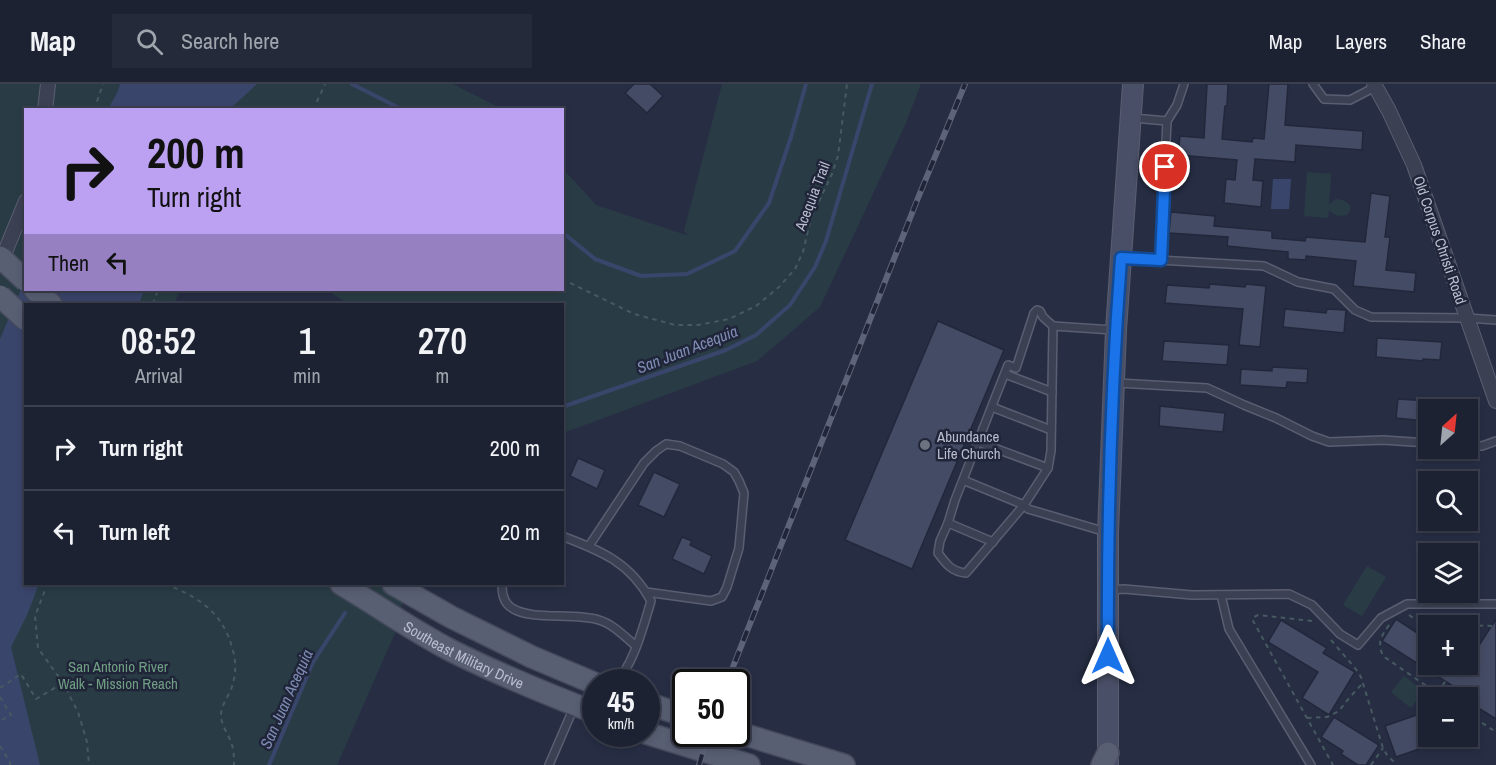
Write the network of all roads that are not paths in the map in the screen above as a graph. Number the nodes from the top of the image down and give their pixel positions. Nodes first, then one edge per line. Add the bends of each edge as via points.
1 (48, 84) edge
2 (1132, 84) edge
3 (1184, 84) edge
4 (1313, 84) edge
5 (1374, 85) edge
6 (45, 108) edge
7 (1130, 118) junction
8 (1167, 121) junction
9 (24, 206) edge
10 (0, 257) edge
11 (1121, 258) junction
12 (1161, 260) junction
13 (0, 264) edge
14 (24, 278) edge
15 (36, 291) edge
16 (0, 296) edge
17 (50, 303) edge
18 (24, 318) edge
19 (1467, 318) junction
20 (1496, 320) edge
21 (1053, 326) junction
22 (1116, 330) junction
23 (1005, 374) junction
24 (1114, 383) junction
25 (1052, 392) junction
26 (1496, 401) edge
27 (992, 407) junction
28 (1051, 430) junction
29 (1496, 441) edge
30 (978, 442) junction
31 (1418, 442) edge
32 (1478, 446) edge
33 (1048, 468) junction
34 (963, 480) junction
35 (1024, 505) junction
36 (948, 522) junction
37 (1108, 533) junction
38 (564, 537) edge
39 (993, 542) junction
40 (589, 546) junction
41 (343, 585) edge
42 (395, 585) edge
43 (502, 585) edge
44 (1108, 590) junction
45 (646, 592) junction
46 (1221, 595) junction
47 (1496, 604) edge
48 (636, 646) junction
49 (625, 669) edge
50 (582, 678) edge
51 (575, 705) junction
52 (582, 708) edge
53 (750, 736) edge
54 (660, 737) edge
55 (1108, 762) edge
56 (549, 765) edge
57 (749, 765) edge
58 (844, 765) edge
59 (1311, 765) edge

1 - 6 street
2 - 7 main road
3 - 8 lane via 1178,105
4 - 5 lane via 1324,99 1350,100
5 - 19 street, Old Corpus Christi Road via 1414,165
7 - 8 lane
7 - 11 main road
8 - 12 lane
9 - 13 street
10 - 14 main road, bridge
11 - 12 lane
11 - 22 main road
12 - 19 lane via 1264,266 1298,282 1334,289 1355,310 1371,317
15 - 17 main road
16 - 18 main road, bridge
19 - 20 lane
19 - 26 street, Old Corpus Christi Road
21 - 22 lane
21 - 23 lane via 1036,310 1016,368 1008,365
21 - 25 lane
22 - 24 main road
23 - 25 lane
23 - 27 lane
24 - 31 lane via 1208,388 1329,442
24 - 37 main road
25 - 28 lane
27 - 28 lane
27 - 30 lane
28 - 33 lane
29 - 32 lane
30 - 33 lane
30 - 34 lane
33 - 35 lane
34 - 35 lane
34 - 36 lane
35 - 37 lane
35 - 39 lane
36 - 39 lane
36 - 39 lane via 938,553 953,570 966,573
37 - 44 main road
38 - 40 lane
40 - 45 lane via 627,568
40 - 45 lane via 644,464 666,444 680,446 734,472 744,493 739,548 722,597 711,600
41 - 51 main road, Southeast Military Drive via 451,650
42 - 50 main road, Southeast Military Drive via 451,617
43 - 48 lane via 504,599 512,608 540,615 601,620
44 - 46 lane
44 - 55 main road
45 - 48 lane via 651,601
46 - 47 lane via 1289,594 1312,604 1340,634 1358,645 1381,618 1407,604
46 - 59 lane via 1229,629
48 - 49 lane
51 - 52 main road, Southeast Military Drive
51 - 56 lane
53 - 58 main road
54 - 57 main road

